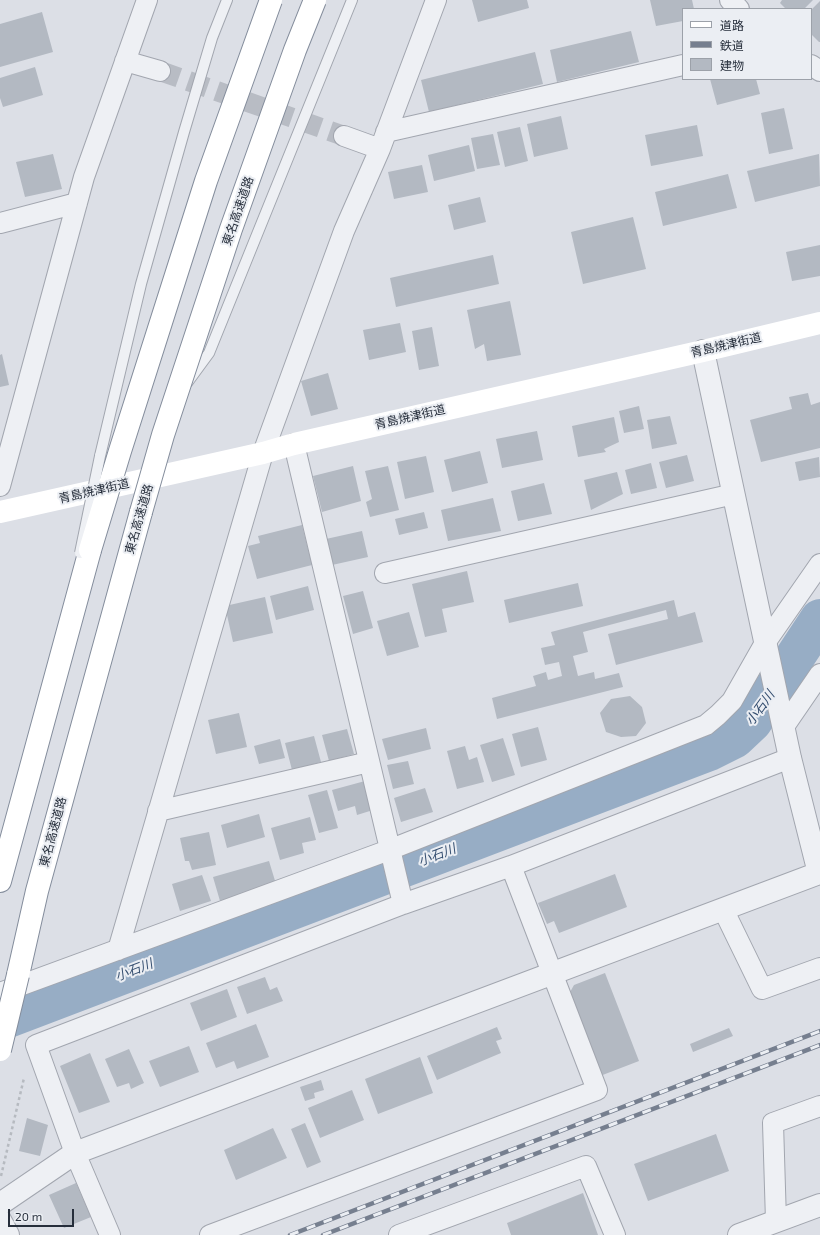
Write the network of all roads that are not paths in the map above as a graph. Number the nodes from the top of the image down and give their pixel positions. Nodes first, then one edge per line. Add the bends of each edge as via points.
1 (147, 0) edge
2 (227, 0) edge
3 (271, 0) edge
4 (315, 0) edge
5 (352, 0) edge
6 (436, 0) edge
7 (730, 0) edge
8 (738, 8) edge
9 (125, 61) junction
10 (682, 65) edge
11 (160, 71) tunnel mouth
12 (344, 136) tunnel mouth
13 (383, 140) junction
14 (77, 203) junction
15 (0, 223) edge
16 (820, 323) edge
17 (703, 351) junction
18 (173, 402) junction
19 (294, 444) junction
20 (263, 453) junction
21 (0, 486) edge
22 (734, 494) junction
23 (0, 512) edge
24 (85, 552) junction
25 (820, 564) edge
26 (385, 573) dead end
27 (766, 643) junction
28 (820, 674) edge
29 (783, 728) junction
30 (790, 758) junction
31 (369, 762) junction
32 (158, 811) junction
33 (389, 850) junction
34 (511, 866) junction
35 (820, 875) edge
36 (0, 881) edge
37 (403, 904) junction
38 (723, 909) junction
39 (118, 950) junction
40 (820, 968) edge
41 (552, 974) junction
42 (0, 993) edge
43 (0, 1050) edge
44 (820, 1106) edge
45 (75, 1153) junction
46 (0, 1204) edge
47 (820, 1204) edge
48 (0, 1220) edge
49 (776, 1228) edge
50 (8, 1235) edge
51 (110, 1235) edge
52 (210, 1235) edge
53 (399, 1235) edge
54 (615, 1235) edge
55 (739, 1235) edge

1 - 9 street
2 - 24 lane, bridge via 212,38 141,284 100,456
3 - 24 main road, bridge via 206,181
4 - 18 main road, 東名高速道路, bridge via 231,229
5 - 18 lane via 209,353
6 - 13 street
7 - 8 street
9 - 11 street
9 - 14 street
10 - 13 street
12 - 13 street
13 - 20 street via 344,231
14 - 15 street
14 - 21 street
16 - 17 main road, 青島焼津街道
17 - 19 main road, 青島焼津街道
17 - 22 street
18 - 43 main road, 東名高速道路, bridge via 37,891
19 - 20 main road, 青島焼津街道
19 - 31 street
20 - 23 main road, 青島焼津街道
20 - 32 street
22 - 26 street
22 - 27 street
24 - 36 main road via 51,694
25 - 27 street
27 - 29 street
27 - 33 street via 732,701 706,725
28 - 29 street
29 - 30 street
30 - 34 street
30 - 35 street
31 - 32 street
31 - 33 street
32 - 39 street
33 - 37 street
33 - 39 street
34 - 37 street
34 - 41 street
35 - 38 street
37 - 45 street via 36,1045
38 - 40 street via 762,989
38 - 41 street
39 - 42 street
41 - 45 street
41 - 52 street via 597,1090
44 - 49 street via 773,1122
45 - 46 street
45 - 51 street
47 - 49 street
48 - 50 street
49 - 55 street
53 - 54 street via 586,1166

